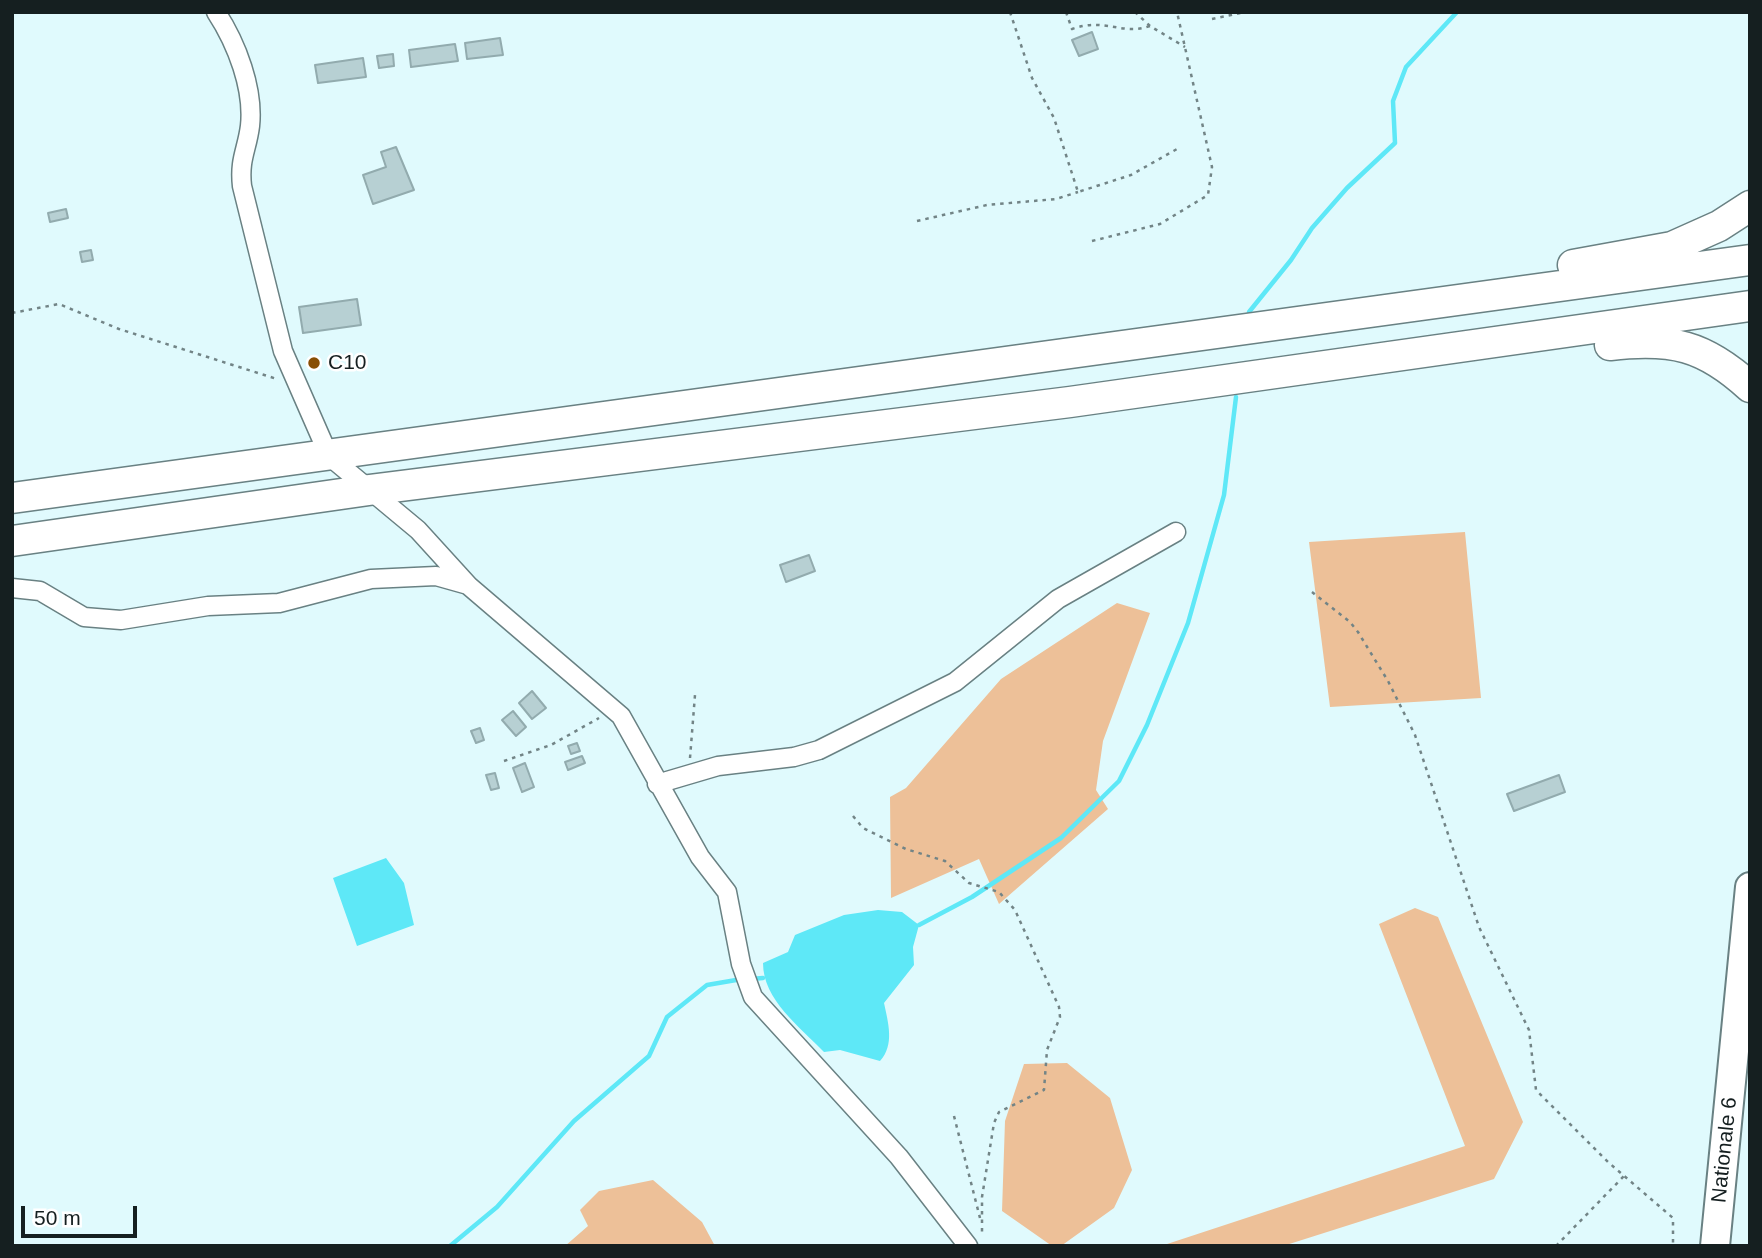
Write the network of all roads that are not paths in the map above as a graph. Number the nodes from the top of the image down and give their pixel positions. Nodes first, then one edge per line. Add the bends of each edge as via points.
1 (216, 12) edge
2 (1750, 206) edge
3 (1750, 260) edge
4 (1750, 306) edge
5 (1070, 355) junction
6 (1750, 387) edge
7 (1070, 402) junction
8 (329, 456) junction
9 (369, 490) junction
10 (12, 498) edge
11 (1176, 532) dead end
12 (12, 541) edge
13 (469, 586) junction
14 (12, 588) edge
15 (657, 785) junction
16 (1750, 887) edge
17 (968, 1246) edge
18 (1715, 1246) edge

1 - 8 street via 252,99 240,162 242,186 275,323
2 - 5 highway via 1672,247
3 - 5 highway
4 - 7 highway
5 - 8 highway
6 - 7 highway via 1722,362 1685,347 1646,341
7 - 9 highway
8 - 9 street
8 - 10 highway
9 - 12 highway
9 - 13 street via 418,530
11 - 15 street via 1058,599 955,682 819,750 718,766
13 - 14 street via 436,576 371,579 279,603 208,606 121,620 84,617 40,591
13 - 15 street via 621,716
15 - 17 street via 727,892 741,964 753,997 899,1157
16 - 18 main road, Nationale 6

